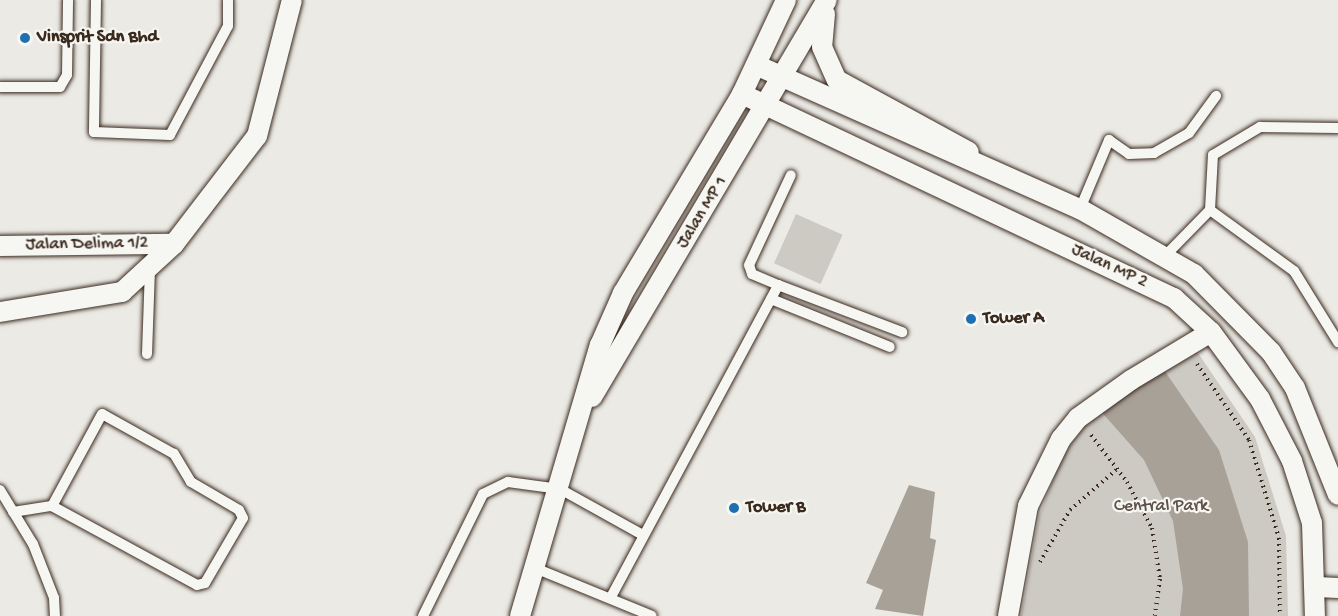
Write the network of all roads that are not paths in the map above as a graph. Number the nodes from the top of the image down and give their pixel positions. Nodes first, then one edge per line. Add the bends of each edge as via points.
1 (68, 0) edge
2 (96, 0) edge
3 (228, 0) edge
4 (292, 0) edge
5 (786, 0) edge
6 (828, 0) edge
7 (756, 65) junction
8 (784, 79) junction
9 (0, 87) edge
10 (742, 94) junction
11 (1216, 96) dead end
12 (767, 106) junction
13 (1338, 128) edge
14 (791, 175) dead end
15 (1010, 180) junction
16 (1080, 209) junction
17 (1210, 210) junction
18 (150, 244) junction
19 (174, 244) junction
20 (0, 246) edge
21 (1164, 257) junction
22 (150, 266) junction
23 (778, 285) junction
24 (771, 299) junction
25 (0, 312) edge
26 (902, 332) dead end
27 (1211, 332) junction
28 (1338, 342) edge
29 (890, 347) dead end
30 (147, 354) dead end
31 (575, 425) junction
32 (560, 489) junction
33 (0, 490) edge
34 (1338, 495) edge
35 (52, 506) junction
36 (13, 512) junction
37 (643, 535) junction
38 (535, 568) junction
39 (1317, 587) junction
40 (1338, 588) edge
41 (611, 597) junction
42 (55, 616) edge
43 (423, 616) edge
44 (520, 616) edge
45 (652, 616) edge
46 (1008, 616) edge
47 (1315, 616) edge

1 - 9 lane via 67,75 60,87
2 - 3 lane via 94,132 170,135 228,26
4 - 19 street, Jalan Delima 1/2 via 257,136
5 - 7 street, Jalan MP 1
6 - 8 street, Jalan MP 1
6 - 15 street via 821,38 837,80 949,138
7 - 8 street, Jalan MP 2
7 - 10 street, Jalan MP 1
8 - 12 street, Jalan MP 1
8 - 15 street, Jalan MP 2
10 - 12 street, Jalan MP 2
10 - 31 street, Jalan MP 1 via 623,293
11 - 16 lane via 1189,133 1154,153 1129,154 1109,140
12 - 27 street, Jalan MP 2 via 1174,297
12 - 31 street, Jalan MP 1
13 - 17 lane via 1260,127 1213,155
14 - 23 lane via 749,265 752,274
15 - 16 street, Jalan MP 2
16 - 21 street, Jalan MP 2
17 - 21 lane
17 - 28 lane via 1294,271
18 - 19 street, Jalan Delima 1/2
18 - 20 street, Jalan Delima 1/2
18 - 22 lane
19 - 22 street, Jalan Delima 1/2
21 - 34 street, Jalan MP 2 via 1194,274 1271,352 1295,388
22 - 25 street, Jalan Delima 1/2 via 122,292
22 - 30 lane
23 - 24 lane
23 - 26 lane
24 - 29 lane
24 - 37 lane
27 - 39 street, Jalan MP 2 via 1260,399 1292,461 1312,523
27 - 46 street via 1078,418 1061,439 1028,506
31 - 32 street, Jalan MP 1
32 - 37 lane
32 - 38 street, Jalan MP 1
32 - 43 lane via 518,481 483,494
33 - 36 lane
35 - 35 lane via 102,414 174,454 191,482 239,510 243,518 205,582 197,585
35 - 36 lane
36 - 42 lane via 33,544 54,598
37 - 41 lane
38 - 41 lane
38 - 44 street, Jalan MP 1
39 - 40 street
39 - 47 street, Jalan MP 2
41 - 45 lane

